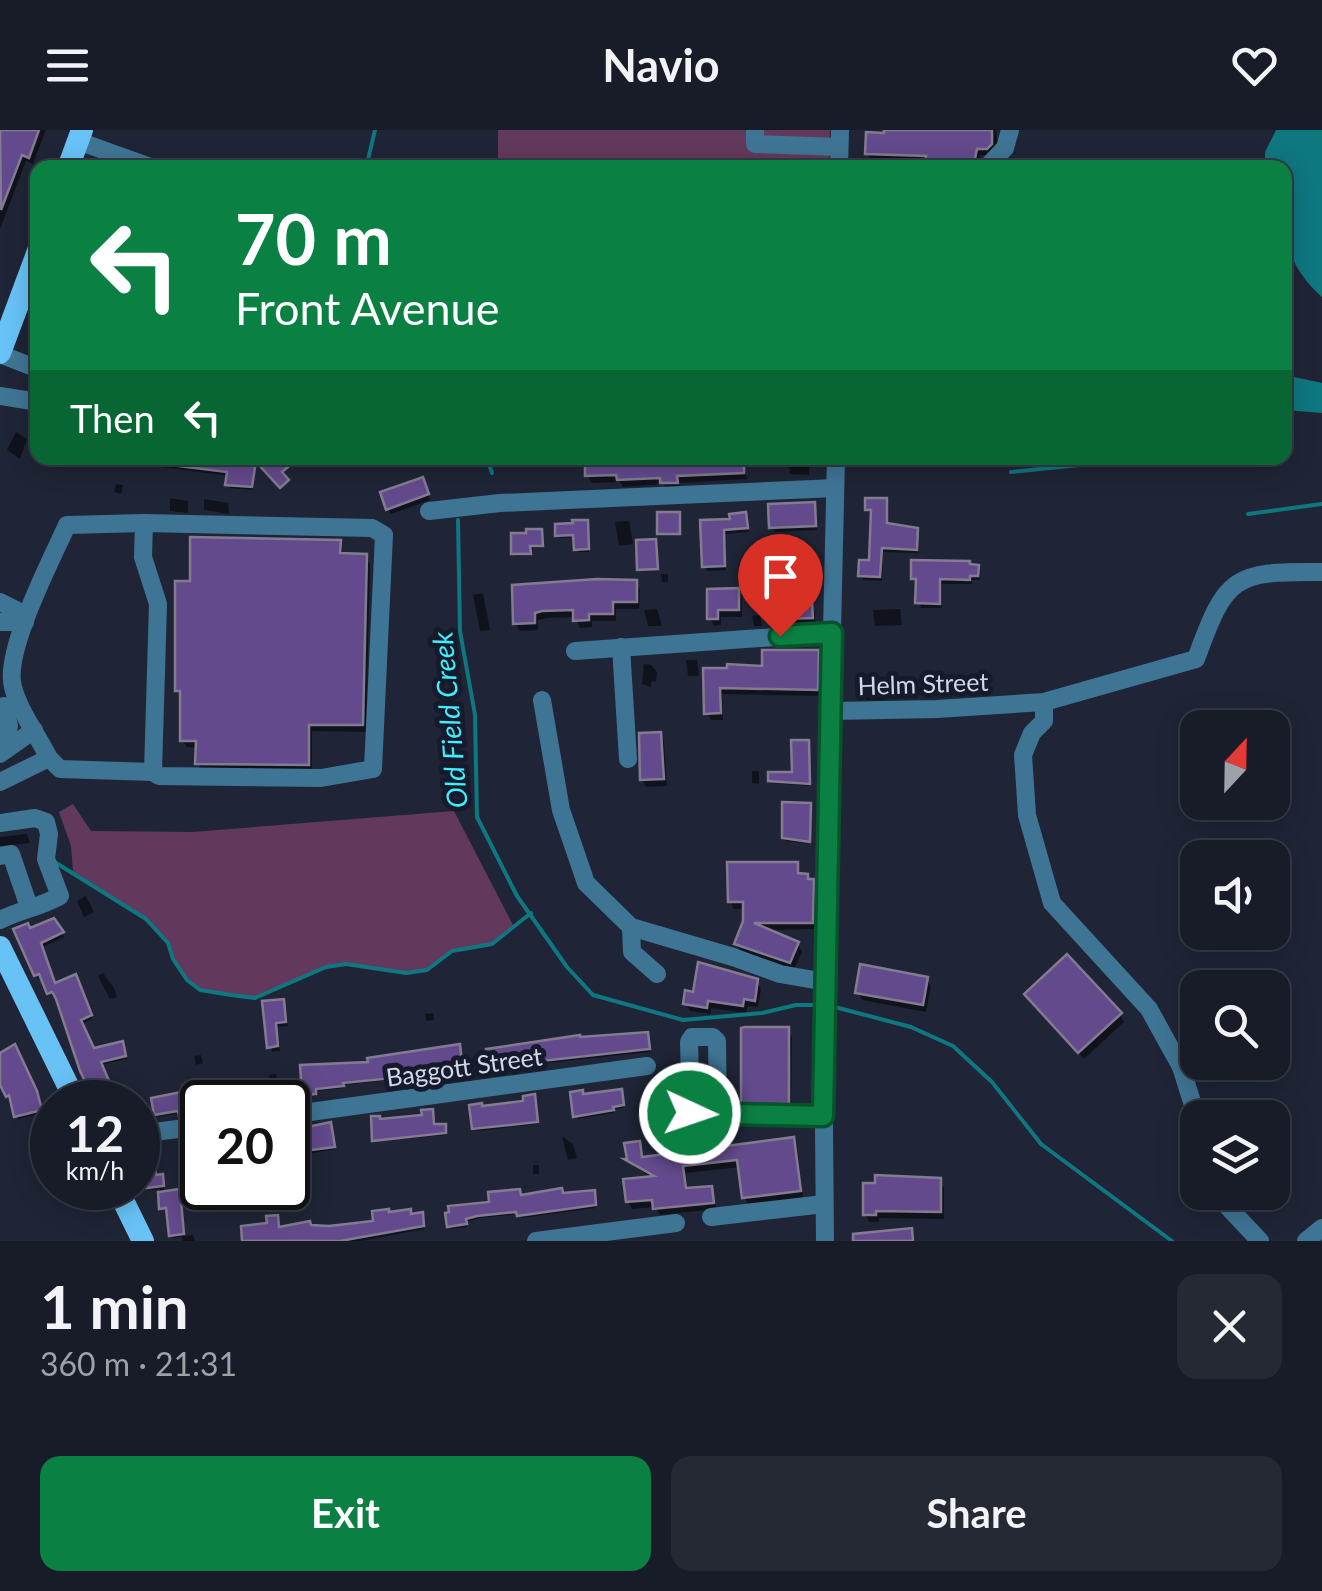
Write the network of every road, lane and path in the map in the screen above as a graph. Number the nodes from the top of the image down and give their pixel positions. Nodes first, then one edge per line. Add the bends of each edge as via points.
1 (755, 130) edge
2 (1010, 130) edge
3 (80, 136) edge
4 (794, 138) edge
5 (840, 138) edge
6 (71, 160) edge
7 (135, 160) edge
8 (993, 160) edge
9 (30, 273) edge
10 (0, 354) edge
11 (30, 366) edge
12 (0, 396) edge
13 (30, 401) edge
14 (836, 465) edge
15 (836, 488) junction
16 (430, 511) dead end
17 (144, 523) junction
18 (1322, 572) edge
19 (0, 602) edge
20 (0, 622) edge
21 (25, 622) junction
22 (832, 633) junction
23 (8, 646) edge
24 (621, 647) junction
25 (575, 651) dead end
26 (542, 700) dead end
27 (1044, 702) junction
28 (1, 705) edge
29 (832, 712) junction
30 (34, 730) junction
31 (0, 741) edge
32 (0, 754) edge
33 (49, 758) junction
34 (628, 759) dead end
35 (153, 772) junction
36 (0, 782) edge
37 (0, 823) edge
38 (0, 856) edge
39 (29, 906) junction
40 (0, 920) edge
41 (631, 928) junction
42 (0, 947) edge
43 (657, 974) dead end
44 (10, 991) edge
45 (825, 999) junction
46 (647, 1066) dead end
47 (63, 1080) edge
48 (1191, 1100) edge
49 (310, 1111) edge
50 (718, 1116) dead end
51 (823, 1116) junction
52 (824, 1204) junction
53 (128, 1210) edge
54 (1231, 1210) edge
55 (711, 1217) dead end
56 (676, 1223) dead end
57 (1322, 1228) edge
58 (143, 1241) edge
59 (536, 1241) edge
60 (825, 1241) edge
61 (1260, 1241) edge
62 (1306, 1241) edge

1 - 4 street via 755,144
2 - 8 street
3 - 6 main road
3 - 7 street
4 - 5 street
9 - 10 main road
10 - 11 street
12 - 13 street
14 - 15 street
15 - 16 street
15 - 22 street
17 - 21 street via 67,525
17 - 35 street via 144,558 158,604
17 - 35 street via 372,528 384,535 372,769 321,778
18 - 27 street, Helm Street via 1261,573 1228,588 1196,659
19 - 21 street
20 - 21 street
21 - 23 street
22 - 24 street
22 - 29 street
23 - 30 street via 12,686
24 - 25 street
24 - 34 street
26 - 41 street via 561,810 586,883
27 - 29 street, Helm Street
27 - 48 street via 1044,721 1022,756 1027,816 1052,903 1149,1008
28 - 31 street via 10,726
29 - 45 street
30 - 32 street
30 - 33 street
33 - 35 street via 60,768
33 - 36 street
37 - 39 street via 35,818 47,824 46,859 60,896
38 - 39 street via 11,854
39 - 40 street
41 - 43 street via 632,952
41 - 45 street via 733,956
42 - 44 main road
44 - 47 main road
45 - 51 street
46 - 49 street, Baggott Street
50 - 51 street
51 - 52 street
52 - 55 street
52 - 60 street
53 - 58 main road
54 - 61 street
56 - 59 street
57 - 62 street

